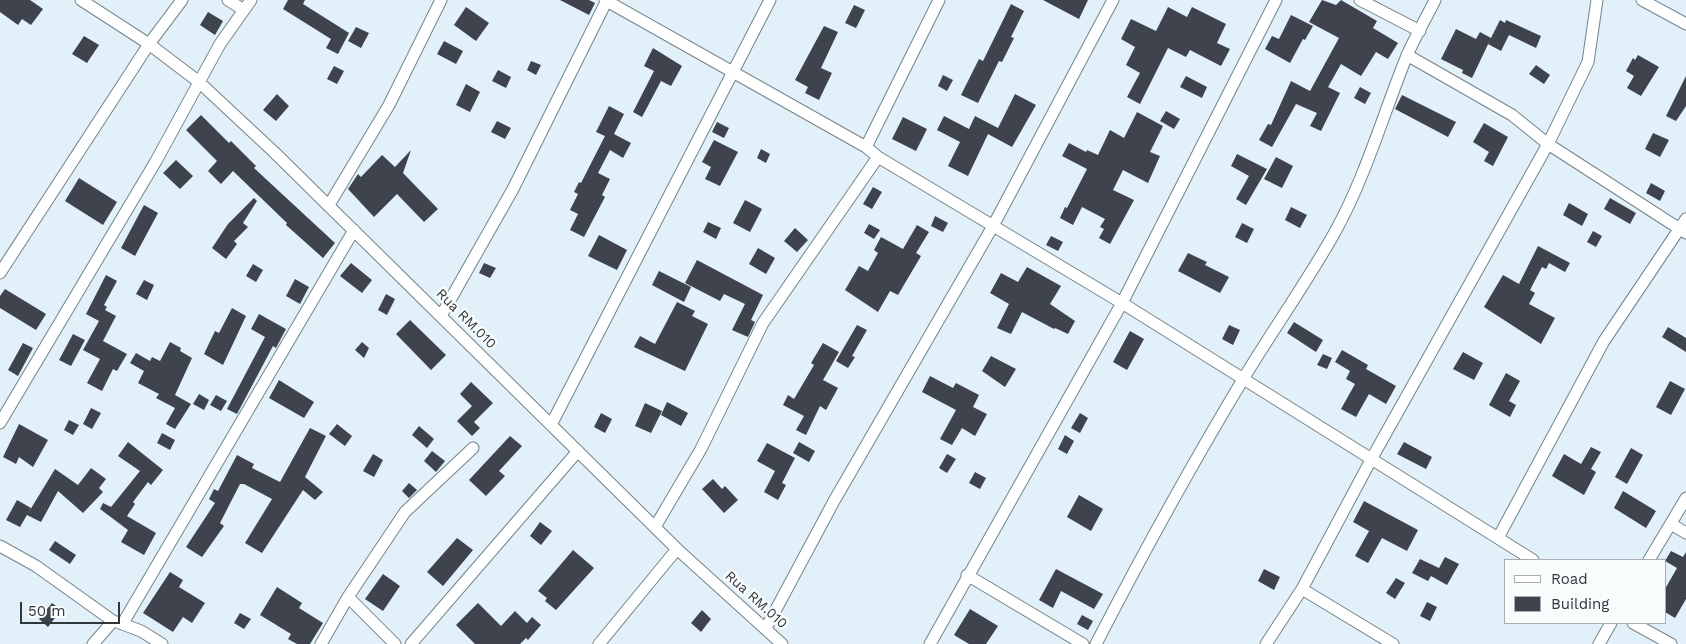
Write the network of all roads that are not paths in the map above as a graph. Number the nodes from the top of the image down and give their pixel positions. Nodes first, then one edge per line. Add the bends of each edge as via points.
1 (81, 0) edge
2 (182, 0) edge
3 (228, 0) edge
4 (251, 0) edge
5 (441, 0) edge
6 (606, 0) edge
7 (770, 0) edge
8 (940, 0) edge
9 (1113, 0) edge
10 (1276, 0) edge
11 (1360, 0) edge
12 (1435, 0) edge
13 (1597, 0) edge
14 (1642, 0) edge
15 (244, 10) junction
16 (1686, 24) edge
17 (1420, 31) junction
18 (149, 44) junction
19 (1407, 55) junction
20 (733, 71) junction
21 (199, 82) junction
22 (1548, 144) junction
23 (866, 147) junction
24 (878, 157) junction
25 (329, 205) junction
26 (994, 226) junction
27 (1684, 227) edge
28 (354, 230) junction
29 (0, 273) edge
30 (1122, 303) junction
31 (441, 316) junction
32 (1243, 379) junction
33 (0, 423) edge
34 (551, 425) junction
35 (473, 448) dead end
36 (578, 451) junction
37 (1372, 458) junction
38 (1686, 498) edge
39 (1671, 524) junction
40 (655, 527) junction
41 (1686, 533) edge
42 (1498, 538) junction
43 (0, 546) edge
44 (678, 549) junction
45 (1531, 559) edge
46 (1650, 559) edge
47 (967, 575) junction
48 (1302, 589) junction
49 (348, 597) junction
50 (118, 622) junction
51 (1610, 624) edge
52 (1636, 624) edge
53 (766, 628) junction
54 (93, 644) edge
55 (162, 644) edge
56 (321, 644) edge
57 (395, 644) edge
58 (411, 644) edge
59 (599, 644) edge
60 (782, 644) edge
61 (930, 644) edge
62 (1083, 644) edge
63 (1096, 644) edge
64 (1266, 644) edge
65 (1392, 644) edge
66 (1599, 644) edge
67 (1670, 644) edge

1 - 18 street, Rua RM.010
2 - 18 street
3 - 15 street
4 - 15 street
5 - 25 street via 388,105
6 - 20 street
6 - 31 street via 513,189
7 - 20 street
8 - 23 street
9 - 26 street
10 - 30 street
11 - 17 street
12 - 17 street
13 - 22 street via 1588,62
14 - 16 street
15 - 21 street
17 - 19 street
18 - 21 street, Rua RM.010
18 - 29 street
19 - 22 street via 1512,115
19 - 32 street via 1370,153 1336,230
20 - 23 street
20 - 34 street
21 - 25 street, Rua RM.010
21 - 33 street via 156,161
22 - 27 street
22 - 37 street
23 - 24 street
24 - 26 street
24 - 40 street via 763,323 700,449
25 - 28 street, Rua RM.010
26 - 30 street
26 - 53 street via 834,501
27 - 42 street via 1604,340
28 - 31 street, Rua RM.010
28 - 50 street
30 - 32 street
30 - 47 street
31 - 34 street, Rua RM.010
32 - 37 street
32 - 63 street via 1175,495
34 - 36 street, Rua RM.010
35 - 49 street via 405,512
36 - 40 street, Rua RM.010
36 - 58 street
37 - 42 street
37 - 48 street
38 - 39 street
39 - 41 street
39 - 46 street
40 - 44 street, Rua RM.010
42 - 45 street
43 - 50 street via 36,566
44 - 53 street, Rua RM.010
44 - 59 street
47 - 61 street
47 - 62 street
48 - 64 street
48 - 65 street
49 - 56 street
49 - 57 street
50 - 54 street
50 - 55 street
51 - 66 street
52 - 67 street
53 - 60 street, Rua RM.010

